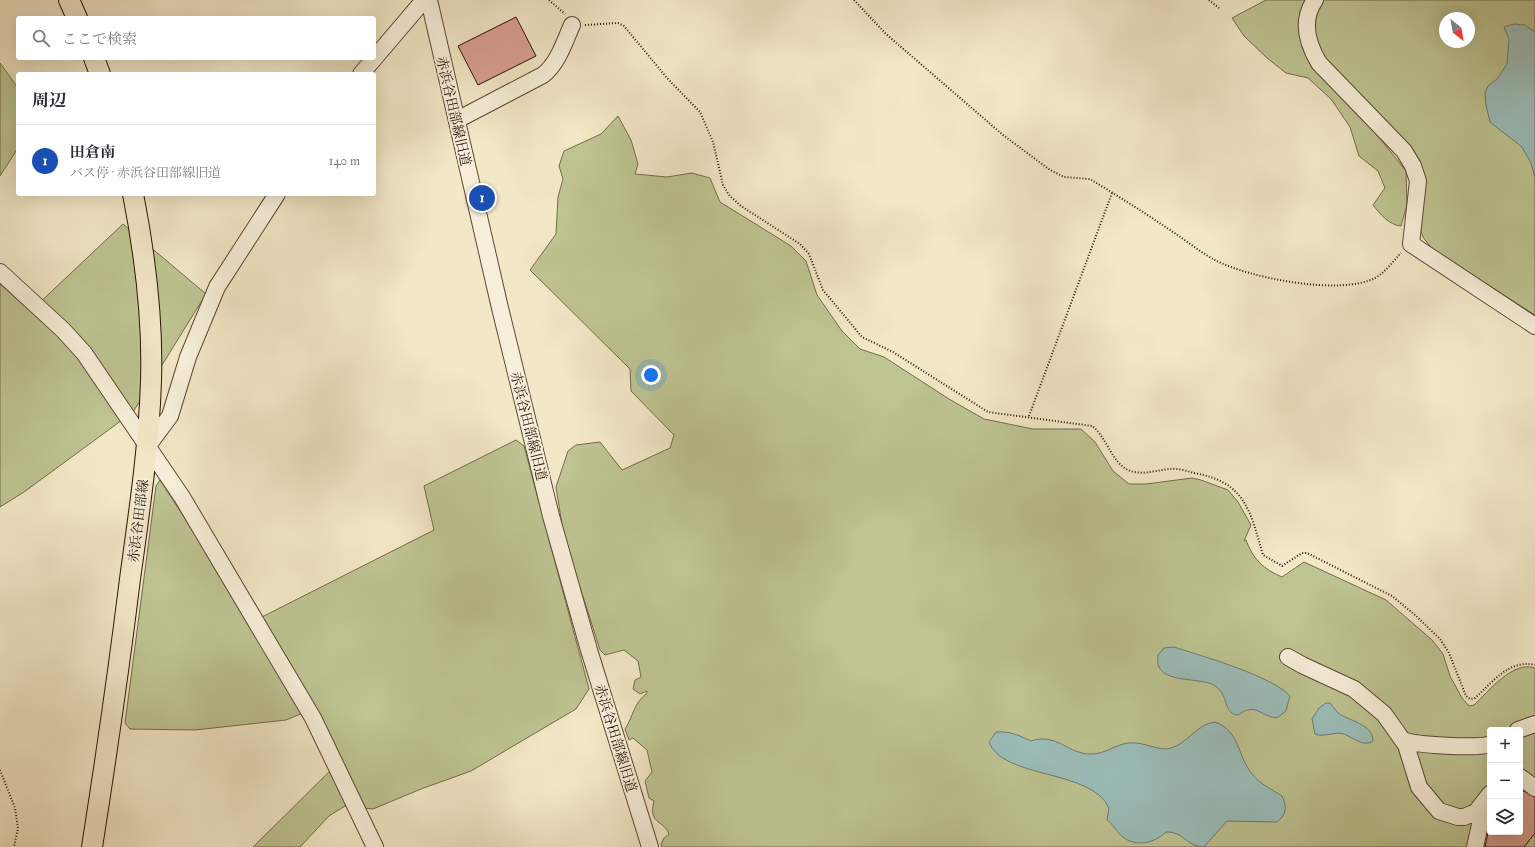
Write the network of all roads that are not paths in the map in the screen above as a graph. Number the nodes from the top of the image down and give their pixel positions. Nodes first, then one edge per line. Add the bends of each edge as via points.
1 (69, 0) edge
2 (424, 0) edge
3 (429, 0) edge
4 (1316, 0) edge
5 (76, 16) edge
6 (572, 25) road end
7 (376, 57) edge
8 (95, 60) edge
9 (374, 60) edge
10 (99, 72) edge
11 (364, 72) edge
12 (457, 120) junction
13 (133, 196) edge
14 (276, 196) edge
15 (0, 272) edge
16 (1535, 326) edge
17 (147, 447) junction
18 (1288, 657) dead end
19 (1535, 724) edge
20 (1523, 728) edge
21 (1535, 729) edge
22 (1523, 733) edge
23 (1403, 740) junction
24 (1421, 744) junction
25 (1487, 751) edge
26 (1411, 758) junction
27 (1523, 779) edge
28 (1535, 788) edge
29 (1487, 798) edge
30 (1487, 812) edge
31 (1458, 817) junction
32 (1476, 843) edge
33 (92, 847) edge
34 (375, 847) edge
35 (650, 847) edge

1 - 5 main road
2 - 7 street
3 - 12 street, 赤浜谷田部線旧道
4 - 16 street via 1307,18 1312,52 1319,63 1404,151 1413,166 1418,181 1411,244
6 - 12 street via 550,69 543,75
8 - 10 main road
9 - 11 street
12 - 35 street, 赤浜谷田部線旧道 via 551,516
13 - 17 main road, 赤浜谷田部線 via 144,258 149,317 151,381
14 - 17 street via 217,287 188,357 170,416
15 - 17 street via 84,353
17 - 33 main road, 赤浜谷田部線 via 114,705
17 - 34 street via 182,497 313,718
18 - 23 street via 1354,689 1384,714
19 - 20 street
21 - 22 street
23 - 24 street
23 - 26 street
24 - 25 street
24 - 26 street via 1415,748
26 - 31 street via 1422,793 1438,810
27 - 28 street
29 - 31 street via 1476,812
30 - 32 street via 1481,820
31 - 32 street

